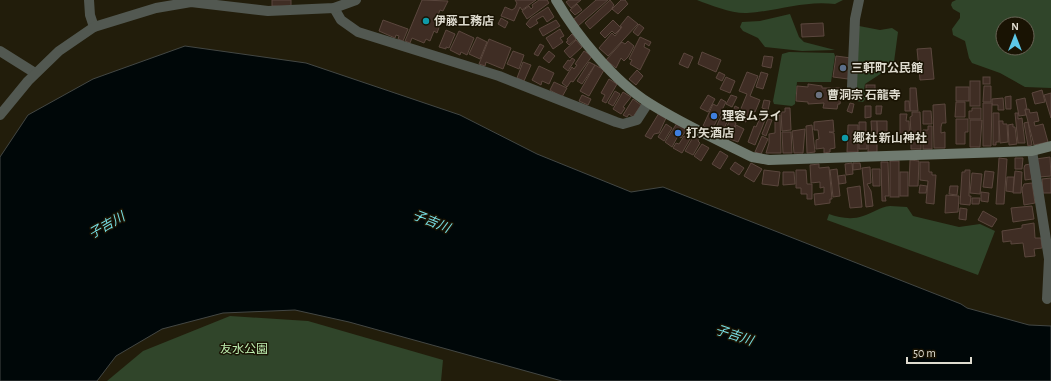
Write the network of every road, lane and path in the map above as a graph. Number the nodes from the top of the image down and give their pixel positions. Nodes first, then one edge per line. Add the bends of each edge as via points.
1 (89, 0) edge
2 (356, 0) edge
3 (556, 0) edge
4 (858, 0) edge
5 (334, 8) junction
6 (94, 27) junction
7 (0, 51) edge
8 (35, 73) junction
9 (852, 87) dead end
10 (648, 103) junction
11 (2, 108) edge
12 (1051, 146) edge
13 (1032, 151) junction
14 (1047, 299) dead end

1 - 6 street
2 - 5 street
3 - 10 street via 573,27 598,57
4 - 9 street
5 - 6 street via 268,11 190,2 156,8
5 - 10 street via 341,20 358,32 499,76 616,122 623,124 637,120
6 - 8 street via 59,51
7 - 8 street
8 - 11 street
10 - 13 street via 761,160
12 - 13 street
13 - 14 street via 1049,259

